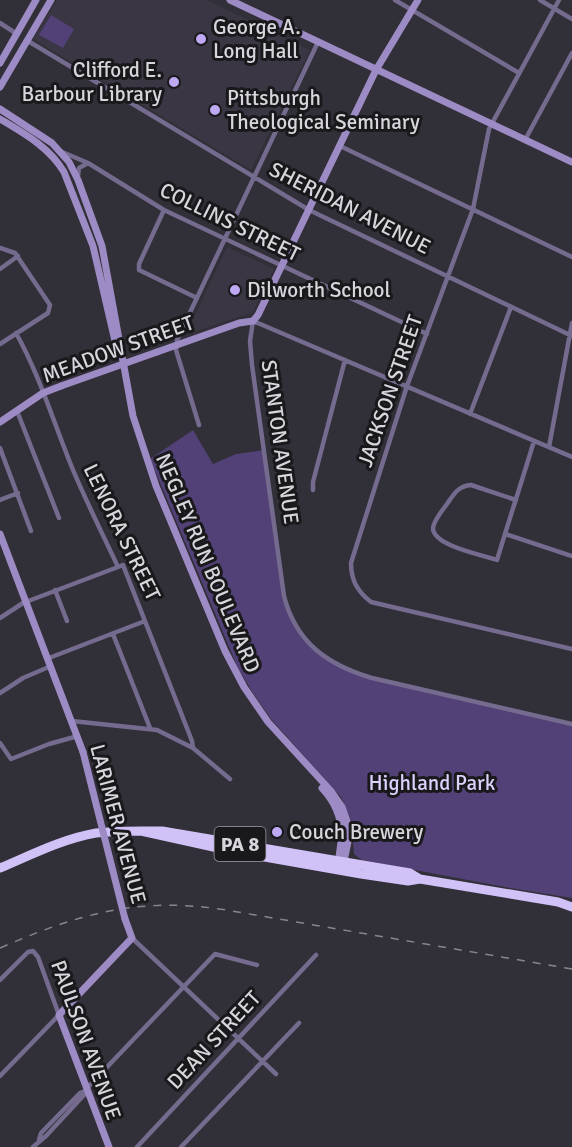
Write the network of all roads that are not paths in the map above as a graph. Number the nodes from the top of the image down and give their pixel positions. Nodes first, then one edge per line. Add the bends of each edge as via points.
1 (36, 0) edge
2 (51, 0) edge
3 (230, 0) edge
4 (395, 0) edge
5 (418, 0) edge
6 (540, 0) edge
7 (559, 0) edge
8 (554, 9) junction
9 (412, 10) junction
10 (572, 20) edge
11 (0, 23) edge
12 (17, 34) junction
13 (28, 41) junction
14 (318, 42) junction
15 (572, 53) edge
16 (0, 63) edge
17 (376, 70) junction
18 (519, 74) junction
19 (0, 87) edge
20 (0, 109) edge
21 (0, 119) edge
22 (491, 124) junction
23 (525, 140) junction
24 (340, 146) junction
25 (60, 151) junction
26 (572, 162) edge
27 (88, 163) junction
28 (254, 177) junction
29 (78, 180) junction
30 (473, 209) junction
31 (165, 210) junction
32 (309, 210) junction
33 (225, 239) junction
34 (0, 248) edge
35 (18, 256) junction
36 (572, 256) edge
37 (282, 266) junction
38 (0, 269) edge
39 (448, 277) junction
40 (197, 297) junction
41 (511, 307) junction
42 (253, 321) junction
43 (572, 323) edge
44 (16, 333) junction
45 (427, 334) junction
46 (571, 335) edge
47 (0, 344) edge
48 (177, 345) junction
49 (345, 360) junction
50 (407, 386) junction
51 (43, 393) junction
52 (17, 411) junction
53 (470, 414) junction
54 (0, 422) edge
55 (200, 425) dead end
56 (534, 441) junction
57 (549, 447) junction
58 (0, 448) edge
59 (572, 457) edge
60 (313, 489) dead end
61 (18, 493) junction
62 (0, 500) edge
63 (516, 500) junction
64 (59, 518) dead end
65 (31, 531) dead end
66 (0, 534) edge
67 (505, 534) junction
68 (572, 556) edge
69 (118, 567) junction
70 (55, 590) junction
71 (27, 602) junction
72 (0, 618) edge
73 (67, 621) dead end
74 (145, 621) junction
75 (112, 634) junction
76 (572, 649) edge
77 (49, 658) junction
78 (51, 666) junction
79 (0, 693) edge
80 (72, 721) junction
81 (572, 724) edge
82 (150, 728) junction
83 (78, 736) junction
84 (0, 743) edge
85 (193, 748) junction
86 (230, 779) dead end
87 (341, 865) junction
88 (0, 868) edge
89 (558, 902) junction
90 (572, 902) edge
91 (572, 907) edge
92 (132, 938) junction
93 (316, 955) dead end
94 (257, 965) dead end
95 (0, 980) edge
96 (185, 987) junction
97 (59, 1015) junction
98 (299, 1023) dead end
99 (238, 1038) junction
100 (263, 1061) junction
101 (276, 1074) dead end
102 (0, 1076) edge
103 (86, 1090) junction
104 (33, 1147) edge
105 (109, 1147) edge
106 (137, 1147) edge
107 (181, 1147) edge

1 - 12 main road
2 - 13 main road
3 - 14 main road
4 - 9 street
5 - 9 main road, STANTON AVENUE
6 - 8 street
7 - 8 street, JACKSON STREET
8 - 10 street
8 - 18 street, JACKSON STREET
9 - 17 main road, STANTON AVENUE
9 - 18 street
11 - 12 street
12 - 16 main road
13 - 19 main road
13 - 28 street, SHERIDAN AVENUE
14 - 17 main road
14 - 28 street
15 - 23 street
17 - 22 main road
17 - 24 main road, STANTON AVENUE
18 - 22 street, JACKSON STREET
20 - 25 main road, NEGLEY RUN BOULEVARD
21 - 87 main road, NEGLEY RUN BOULEVARD via 49,152 71,186 93,246 131,427 152,488 220,652 240,690 272,734 335,805 342,832
22 - 23 main road
22 - 30 street, JACKSON STREET
23 - 26 main road
24 - 30 street
24 - 32 main road, STANTON AVENUE
25 - 27 street, COLLINS STREET
25 - 29 main road, NEGLEY RUN BOULEVARD
27 - 29 street via 79,168
27 - 31 street, COLLINS STREET
28 - 32 street, SHERIDAN AVENUE
28 - 33 street
29 - 87 main road, NEGLEY RUN BOULEVARD via 107,266 131,406 156,486 244,687 275,731 332,791 342,807 348,832
30 - 36 street
30 - 39 street, JACKSON STREET
31 - 33 street, COLLINS STREET
31 - 40 street via 139,264 141,272
32 - 37 main road, STANTON AVENUE
32 - 39 street, SHERIDAN AVENUE
33 - 37 street, COLLINS STREET
33 - 40 street
34 - 35 street
35 - 38 street
35 - 44 street via 50,305 48,313
37 - 42 main road, STANTON AVENUE
37 - 45 street, COLLINS STREET
39 - 41 street, SHERIDAN AVENUE
39 - 45 street, JACKSON STREET
40 - 48 street
41 - 46 street, SHERIDAN AVENUE
41 - 53 street
42 - 48 main road, MEADOW STREET via 239,322
42 - 49 street
42 - 81 street, STANTON AVENUE via 252,365 284,596 297,627 310,645 348,671
43 - 46 street
44 - 47 street
44 - 51 street, LENORA STREET
45 - 50 street, JACKSON STREET
46 - 57 street
48 - 51 main road, MEADOW STREET, bridge
48 - 55 street
49 - 50 street
49 - 60 street
50 - 53 street
50 - 76 street, JACKSON STREET via 351,563 356,586 371,602 381,605
51 - 52 main road, MEADOW STREET
51 - 69 street, LENORA STREET
52 - 54 main road, MEADOW STREET
52 - 64 street
53 - 56 street
56 - 57 street
56 - 63 street
57 - 59 street
58 - 61 street
61 - 62 street
61 - 65 street
63 - 67 street
63 - 67 street via 464,486 457,489 433,528 443,543 497,560
66 - 71 main road, LARIMER AVENUE
67 - 68 street
69 - 70 street
69 - 74 street, LENORA STREET via 123,565
70 - 71 street
70 - 73 street
71 - 72 street
71 - 77 main road, LARIMER AVENUE
74 - 75 street
74 - 85 street, LENORA STREET
75 - 77 street
75 - 82 street
77 - 78 main road, LARIMER AVENUE
78 - 79 street
78 - 80 main road, LARIMER AVENUE
80 - 82 street
80 - 83 main road, LARIMER AVENUE
82 - 85 street
83 - 84 street via 11,759
83 - 92 main road, LARIMER AVENUE, bridge
85 - 86 street
87 - 88 highway, PA 8 via 226,850 141,831 75,838
87 - 89 highway, PA 8 via 410,873 420,879
89 - 90 highway, PA 8
89 - 91 highway, PA 8
92 - 96 street, LARIMER AVENUE
92 - 97 main road
93 - 99 street, DEAN STREET
94 - 96 street via 215,954
95 - 97 street, PAULSON AVENUE via 33,951
96 - 99 street, LARIMER AVENUE
96 - 103 street
97 - 102 street
97 - 103 main road, PAULSON AVENUE
98 - 100 street
99 - 100 street, LARIMER AVENUE
99 - 106 street, DEAN STREET
100 - 101 street, LARIMER AVENUE
100 - 107 street
103 - 104 street
103 - 105 main road, PAULSON AVENUE

